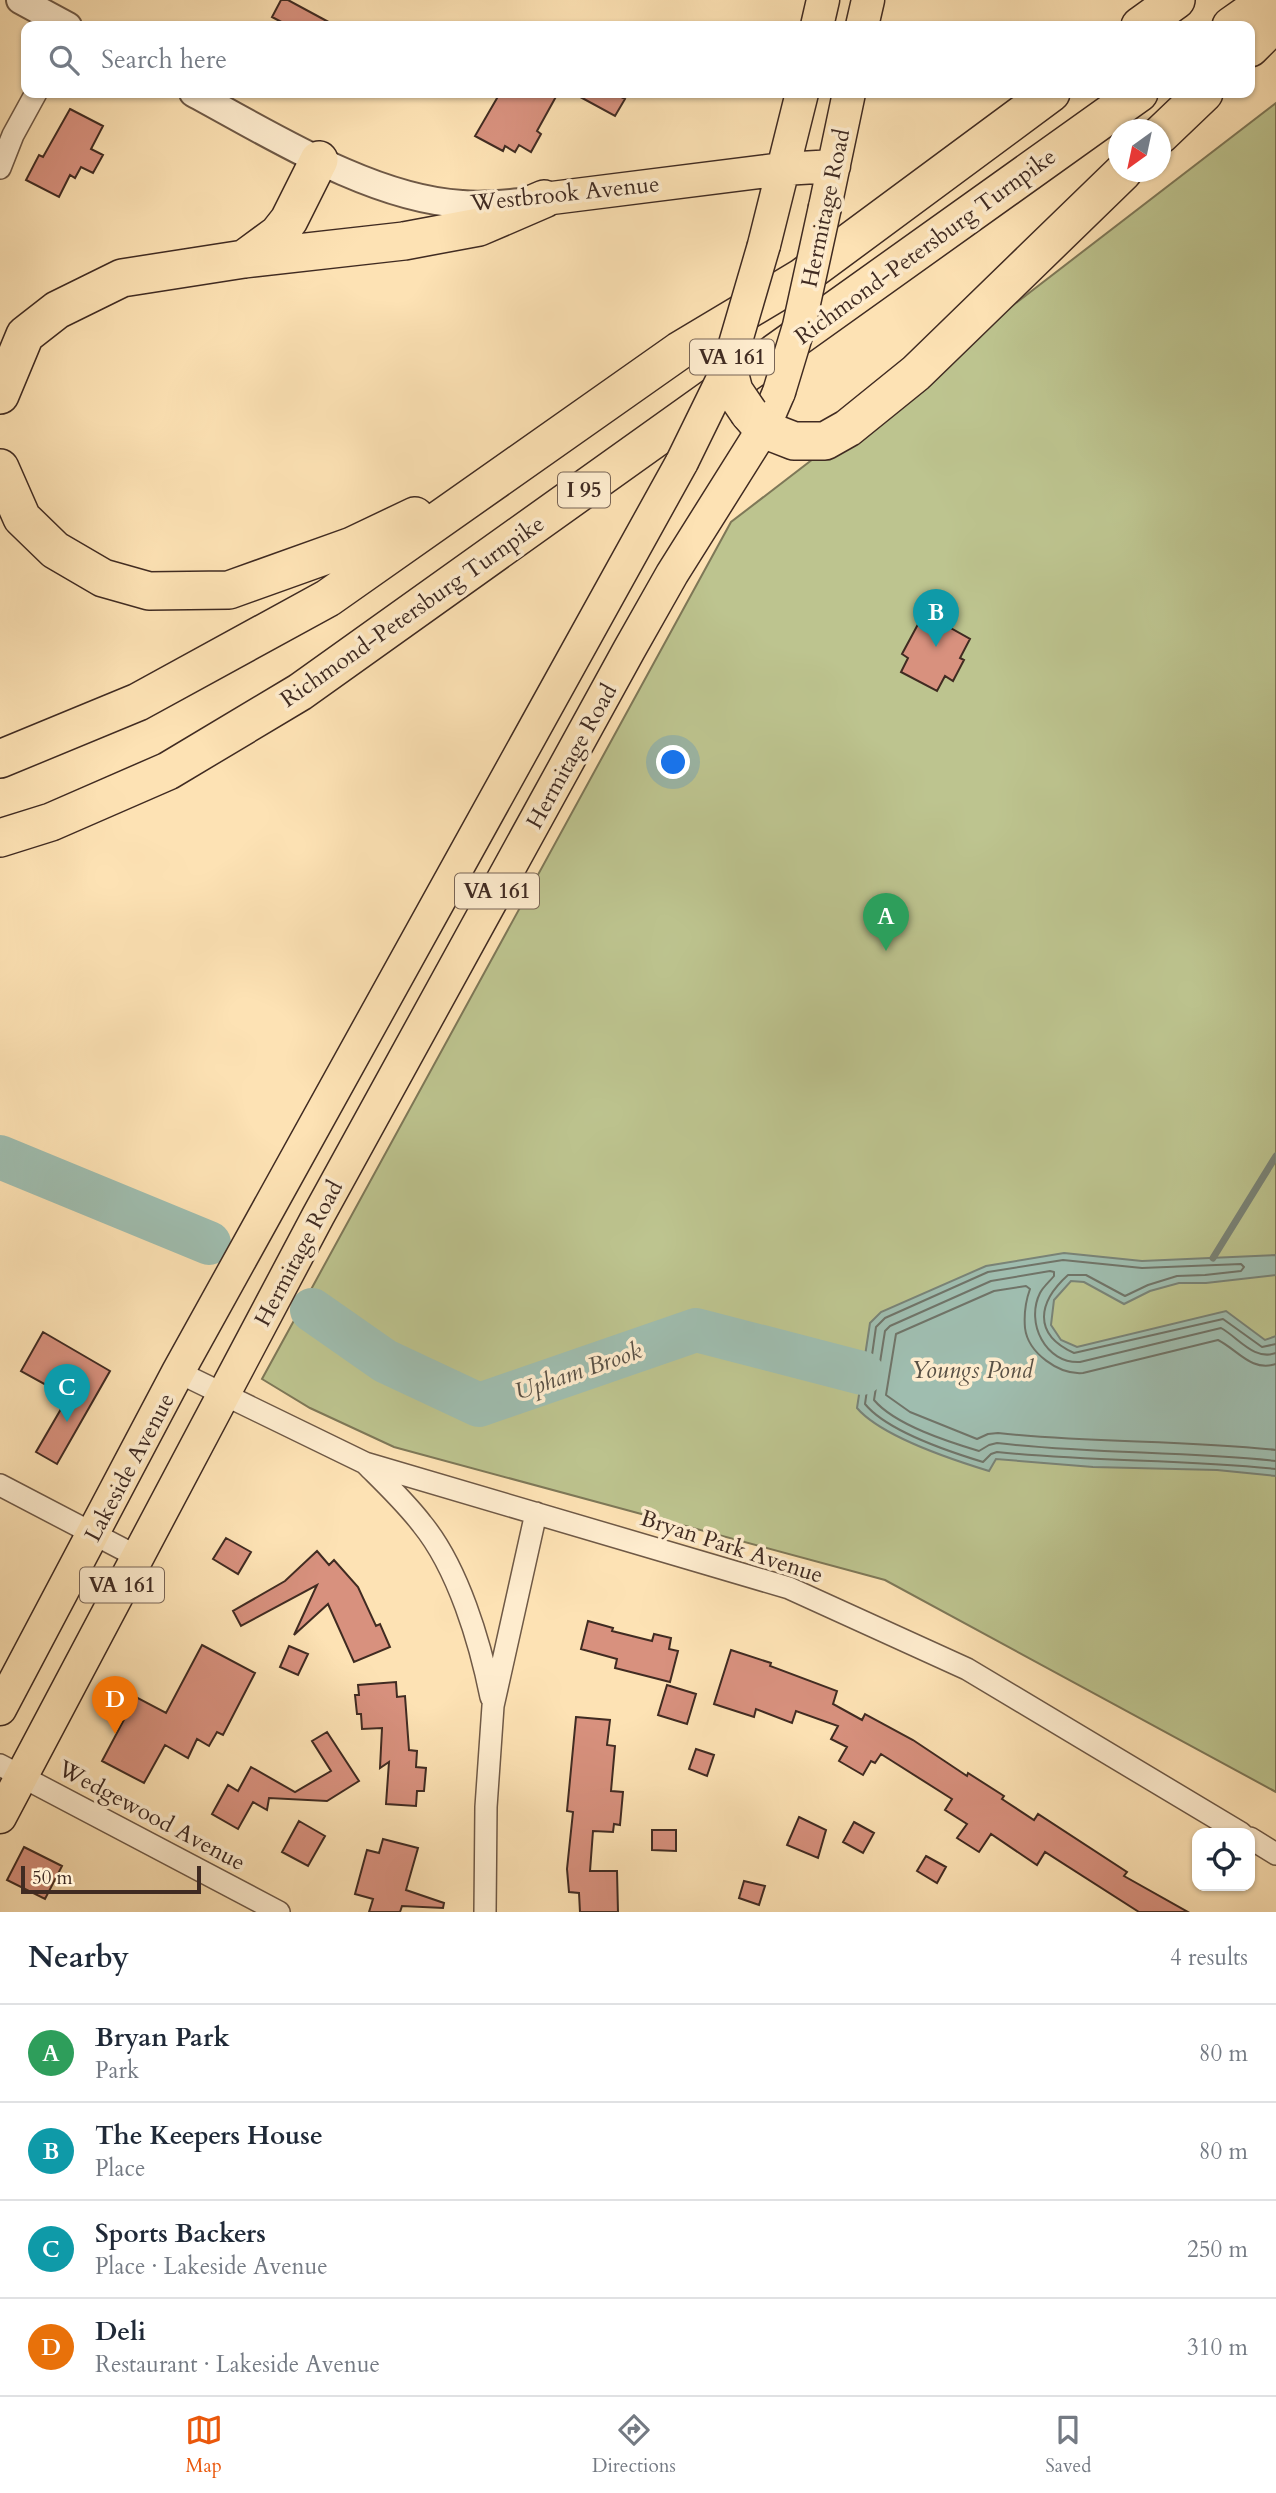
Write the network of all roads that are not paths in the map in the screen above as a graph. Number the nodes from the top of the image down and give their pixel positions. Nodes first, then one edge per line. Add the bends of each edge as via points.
1 (20, 0) edge
2 (823, 0) edge
3 (868, 0) edge
4 (1176, 0) edge
5 (1268, 0) edge
6 (59, 21) edge
7 (818, 21) edge
8 (863, 21) edge
9 (1147, 21) edge
10 (1238, 21) edge
11 (1276, 22) edge
12 (1255, 43) edge
13 (33, 98) edge
14 (202, 98) edge
15 (801, 98) edge
16 (848, 98) edge
17 (1044, 98) edge
18 (1132, 98) edge
19 (1199, 98) edge
20 (1171, 125) edge
21 (319, 160) junction
22 (834, 166) junction
23 (0, 168) edge
24 (783, 169) junction
25 (1113, 182) edge
26 (544, 199) junction
27 (244, 259) junction
28 (728, 368) junction
29 (0, 395) edge
30 (756, 421) junction
31 (542, 448) junction
32 (0, 468) edge
33 (0, 759) edge
34 (0, 838) edge
35 (178, 1372) junction
36 (222, 1394) junction
37 (365, 1463) junction
38 (0, 1485) edge
39 (536, 1513) junction
40 (93, 1534) junction
41 (136, 1556) junction
42 (493, 1706) junction
43 (0, 1709) edge
44 (11, 1770) edge
45 (0, 1818) edge
46 (1233, 1828) edge
47 (1255, 1841) edge
48 (1276, 1854) edge
49 (279, 1912) edge
50 (485, 1912) edge

1 - 6 street
2 - 7 main road
3 - 8 main road
4 - 9 highway
5 - 10 highway
11 - 12 highway
13 - 23 street
14 - 21 street, Westbrook Avenue
15 - 24 main road, Hermitage Road / VA 161
16 - 22 main road, Hermitage Road / VA 161
17 - 31 highway, Richmond-Petersburg Turnpike / I 95 via 801,278 679,351
18 - 34 highway, Richmond-Petersburg Turnpike / I 95 via 300,692 169,771 51,822
19 - 20 highway
21 - 26 street, Westbrook Avenue via 390,188 460,204
21 - 27 highway via 289,220
22 - 24 main road, Westbrook Avenue
22 - 30 main road, Hermitage Road / VA 161, bridge via 799,326 779,392
24 - 26 main road, Westbrook Avenue
24 - 28 main road, Hermitage Road / VA 161, bridge
25 - 30 highway via 916,373 858,421 825,440 794,441
26 - 27 highway via 479,227
27 - 29 highway via 122,278 57,310 25,335
28 - 30 highway, bridge via 734,391
28 - 35 main road, Hermitage Road / VA 161, bridge via 682,462
30 - 36 main road, Hermitage Road / VA 161
31 - 32 highway via 352,546 229,590 149,591 103,578 55,550 22,518
31 - 33 highway, Richmond-Petersburg Turnpike / I 95 via 328,598 138,702
35 - 36 street, Bryan Park Avenue
35 - 40 main road, Lakeside Avenue / VA 161
36 - 37 street, Bryan Park Avenue
36 - 41 main road, VA 161
37 - 39 street, Bryan Park Avenue
37 - 42 street via 424,1526 441,1554 474,1628
38 - 40 street
39 - 42 street
39 - 46 street, Bryan Park Avenue via 801,1593 967,1669
40 - 41 street
40 - 43 main road, Lakeside Avenue / VA 161
41 - 44 main road, VA 161
42 - 50 street
44 - 45 main road, VA 161
44 - 49 street, Wedgewood Avenue
47 - 48 street

